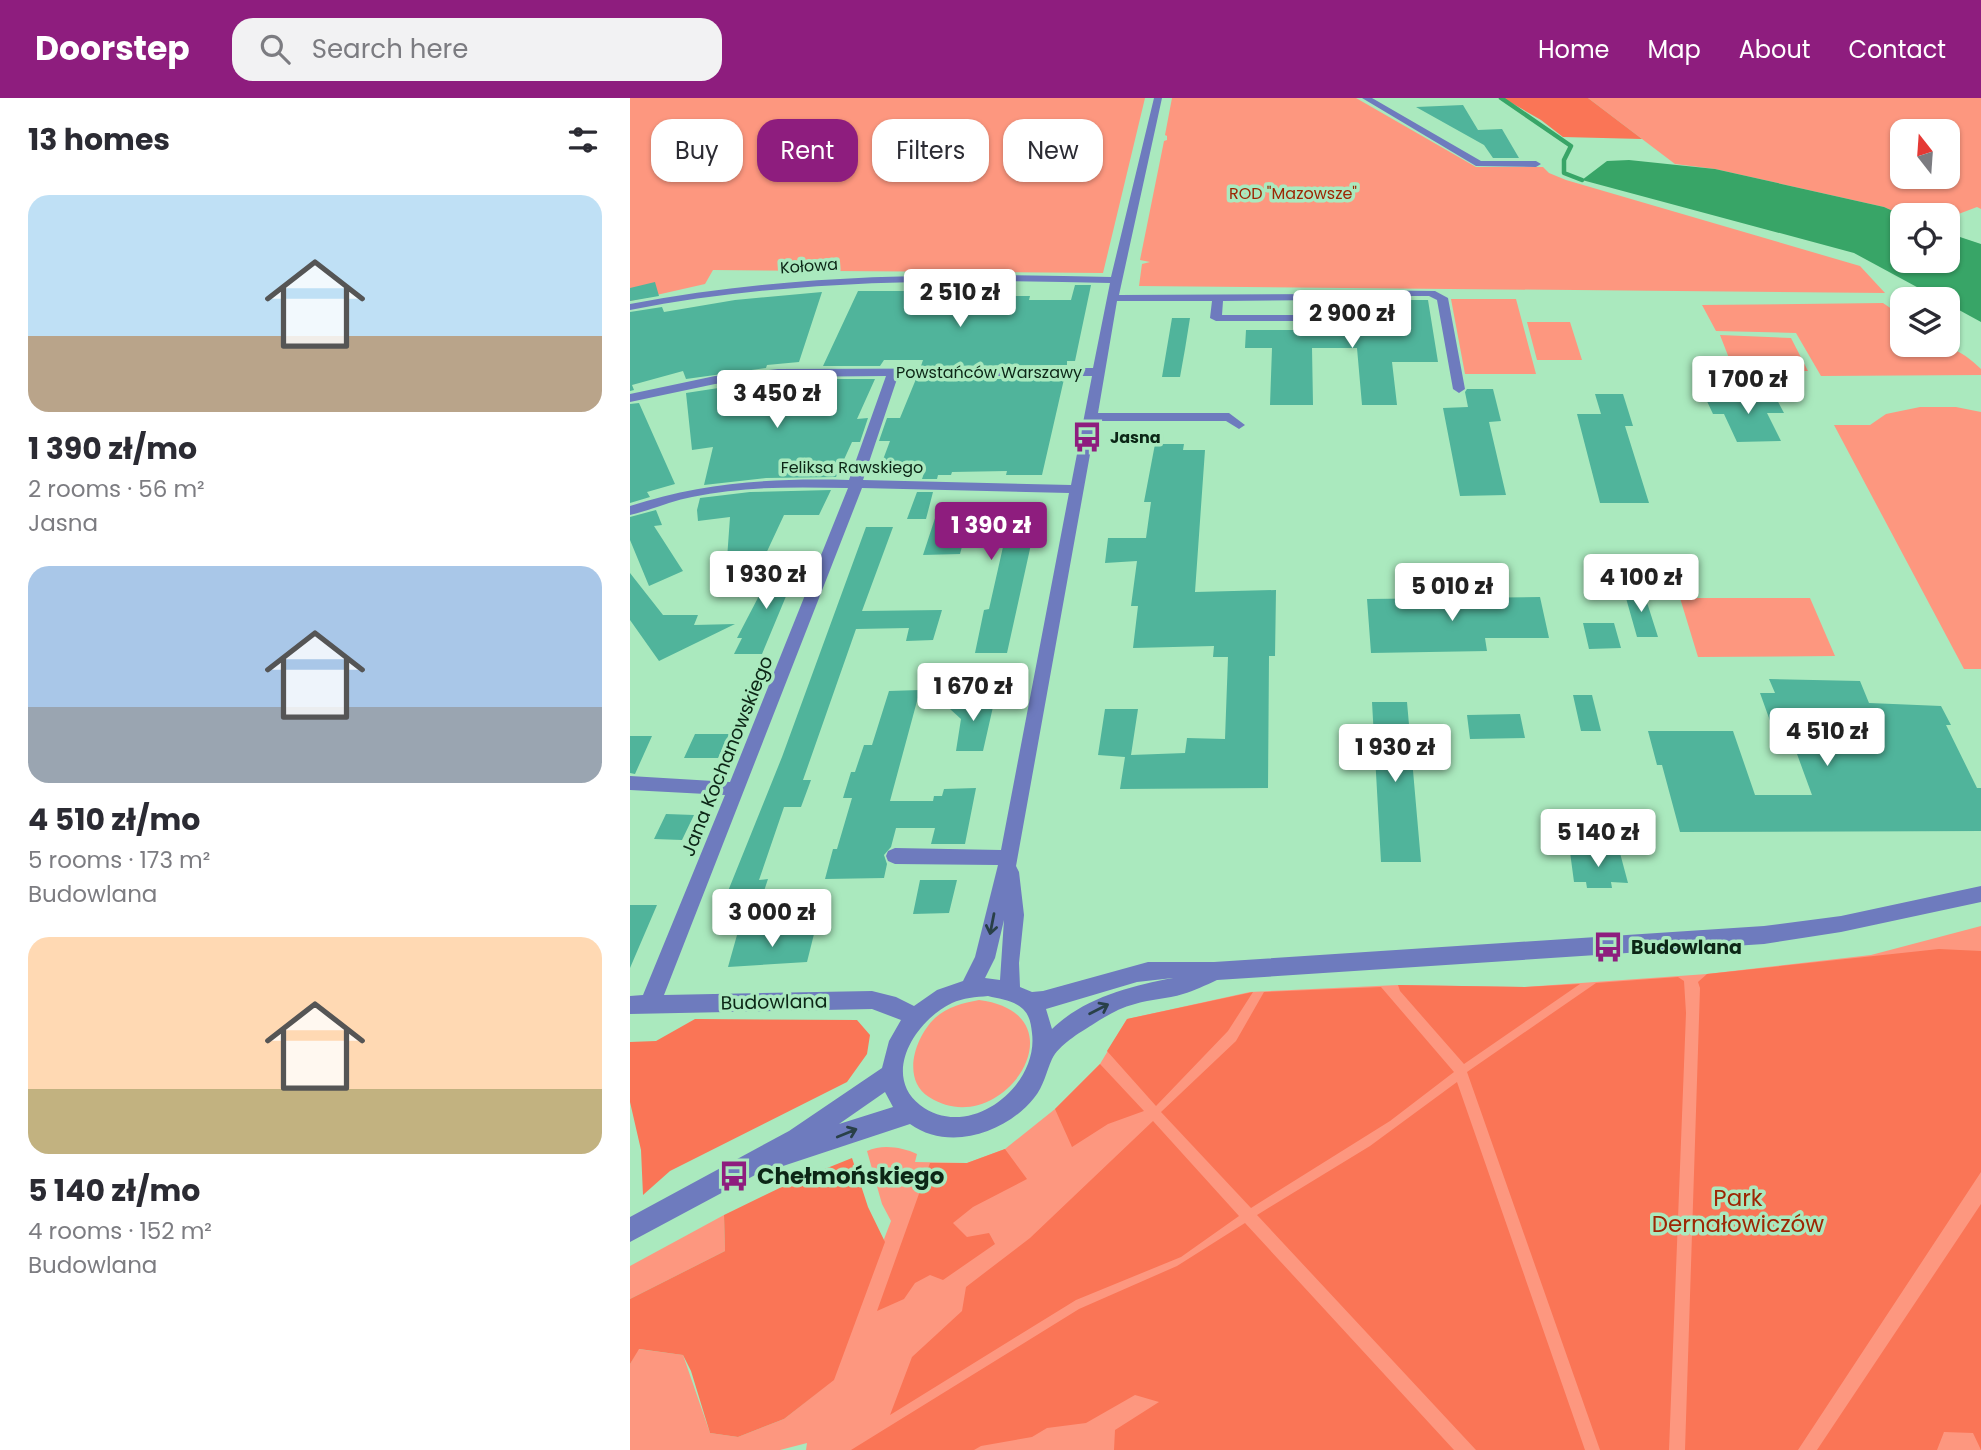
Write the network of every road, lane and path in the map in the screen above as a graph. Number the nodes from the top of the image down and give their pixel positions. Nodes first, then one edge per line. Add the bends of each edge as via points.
1 (1158, 98) edge
2 (1366, 98) edge
3 (1536, 164) dead end
4 (766, 271) dead end
5 (1118, 280) junction
6 (761, 286) junction
7 (1217, 297) junction
8 (1332, 297) junction
9 (1113, 298) junction
10 (630, 307) edge
11 (894, 371) junction
12 (1099, 372) junction
13 (1460, 389) dead end
14 (630, 398) edge
15 (1091, 417) junction
16 (1239, 425) dead end
17 (856, 484) junction
18 (1077, 489) junction
19 (630, 511) edge
20 (630, 783) edge
21 (737, 789) junction
22 (895, 856) dead end
23 (1009, 858) junction
24 (1981, 894) edge
25 (1214, 971) junction
26 (970, 988) junction
27 (1010, 992) junction
28 (1030, 1002) junction
29 (640, 1004) edge
30 (915, 1017) junction
31 (1045, 1051) junction
32 (891, 1074) junction
33 (910, 1113) junction
34 (760, 1162) junction
35 (630, 1230) edge

1 - 5 street
2 - 3 street via 1479,164
4 - 6 street
5 - 6 street, Kołowa via 869,278
5 - 9 street
6 - 10 street, Kołowa
7 - 8 street
7 - 8 street via 1216,318 1332,318
7 - 9 street
8 - 13 street via 1431,293 1442,298
9 - 12 street
11 - 12 street, Powstańców Warszawy
11 - 14 street, Powstańców Warszawy via 746,376
11 - 17 street, Jana Kochanowskiego
12 - 15 street
15 - 16 street via 1229,417
15 - 18 street
17 - 18 street, Feliksa Rawskiego
17 - 19 street, Feliksa Rawskiego via 720,488
17 - 21 street, Jana Kochanowskiego
18 - 23 street
20 - 21 street
21 - 29 street, Jana Kochanowskiego
22 - 23 street
23 -> 26 street via 985,958
23 - 27 street via 1014,915
24 - 25 street via 1764,935
25 - 28 street via 1148,971 1056,1000
31 -> 25 street via 1067,1029 1104,1006 1136,994 1181,986
26 - 27 street
26 - 30 street via 936,1001
27 - 28 street
28 - 31 street via 1044,1031
29 - 30 street, Budowlana via 872,1000
30 - 32 street via 902,1034
31 - 33 street via 1026,1092 1006,1111 982,1123 955,1128 930,1124
32 - 33 street via 896,1097
32 - 34 street
34 -> 33 street
34 - 35 street

